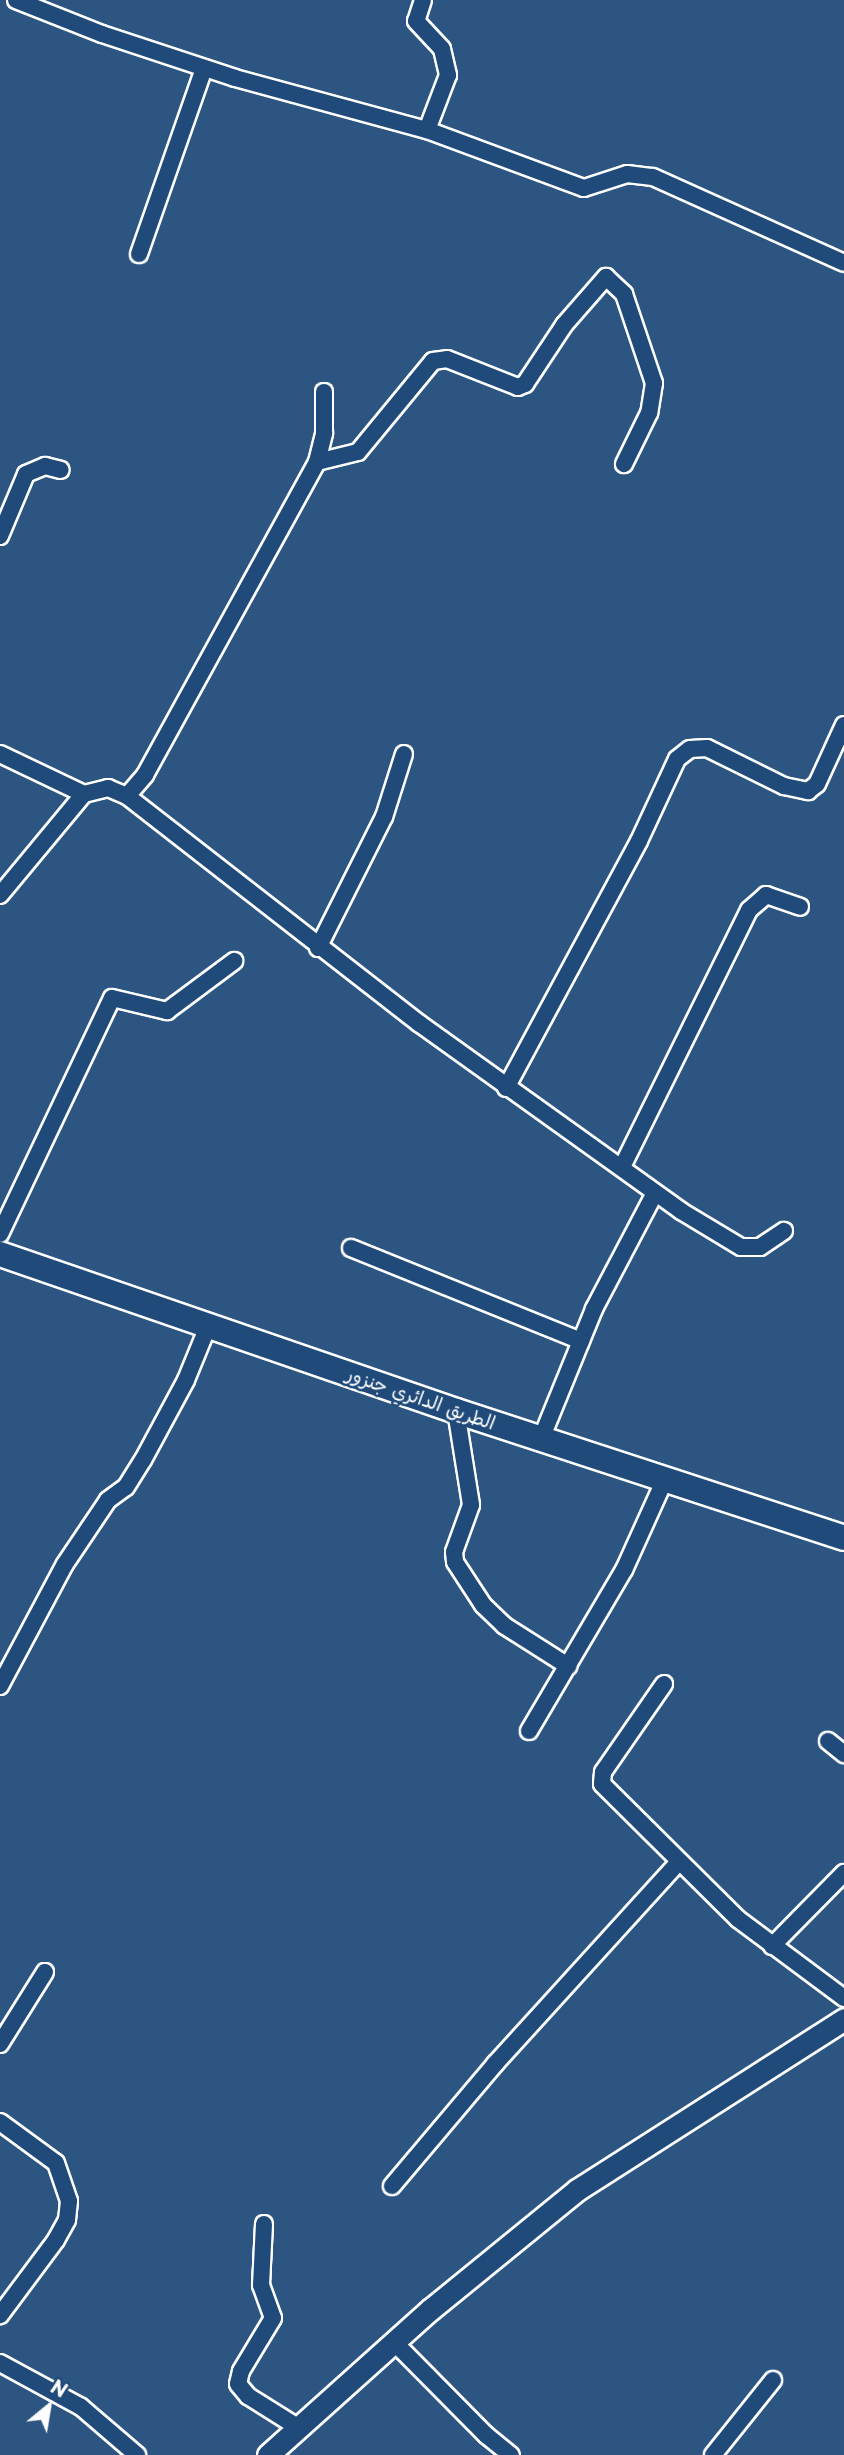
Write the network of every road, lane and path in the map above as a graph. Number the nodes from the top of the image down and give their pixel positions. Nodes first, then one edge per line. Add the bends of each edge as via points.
1 (16, 0) edge
2 (423, 0) edge
3 (204, 68) junction
4 (427, 130) junction
5 (139, 254) dead end
6 (844, 262) edge
7 (324, 392) dead end
8 (317, 462) junction
9 (624, 464) dead end
10 (61, 470) dead end
11 (0, 536) edge
12 (844, 725) edge
13 (0, 754) edge
14 (404, 754) dead end
15 (84, 794) junction
16 (127, 796) junction
17 (0, 895) edge
18 (800, 907) dead end
19 (318, 948) junction
20 (234, 961) dead end
21 (506, 1088) junction
22 (622, 1167) junction
23 (655, 1193) junction
24 (784, 1231) dead end
25 (0, 1234) edge
26 (351, 1248) dead end
27 (0, 1254) edge
28 (209, 1324) junction
29 (581, 1341) junction
30 (456, 1411) junction
31 (541, 1439) junction
32 (666, 1477) junction
33 (844, 1538) edge
34 (568, 1666) junction
35 (664, 1684) dead end
36 (0, 1686) edge
37 (529, 1731) dead end
38 (828, 1741) dead end
39 (844, 1754) edge
40 (678, 1863) junction
41 (844, 1873) edge
42 (772, 1946) junction
43 (45, 1972) dead end
44 (844, 1998) edge
45 (844, 2019) edge
46 (0, 2043) edge
47 (0, 2122) edge
48 (392, 2186) dead end
49 (264, 2224) dead end
50 (0, 2315) edge
51 (394, 2342) junction
52 (0, 2363) edge
53 (773, 2380) dead end
54 (299, 2428) junction
55 (137, 2455) edge
56 (268, 2455) edge
57 (511, 2455) edge
58 (713, 2455) edge

1 - 3 street
2 - 4 street via 416,21 442,49 448,75
3 - 4 street
3 - 5 street
4 - 6 street via 584,188 627,174 653,177
7 - 8 street via 324,433
8 - 9 street via 358,452 433,361 447,359 518,387 525,384 564,325 606,277 624,294 654,383 649,413
8 - 16 street via 190,699 145,775
10 - 11 street via 45,466 26,474
12 - 21 street via 817,784 808,791 784,786 707,748 690,749 677,759 603,911
13 - 15 street
14 - 19 street via 384,817
15 - 16 street via 108,788
15 - 17 street
16 - 19 street
18 - 22 street via 766,895 749,910
19 - 21 street
20 - 25 street via 167,1011 112,998
21 - 22 street
22 - 23 street
23 - 24 street via 741,1247 760,1247
23 - 29 street
26 - 29 street
27 - 28 main road, الطريق الدائري جنزور
28 - 30 main road, الطريق الدائري جنزور
28 - 36 street via 144,1460 126,1487 107,1500 65,1564
29 - 31 street
30 - 31 main road, الطريق الدائري جنزور
30 - 34 street via 471,1505 455,1562 484,1605 505,1626
31 - 32 main road, الطريق الدائري جنزور
32 - 33 main road, الطريق الدائري جنزور
32 - 34 street via 638,1542
34 - 37 street
35 - 40 street via 601,1779
38 - 39 street
40 - 42 street
40 - 48 street via 495,2064
41 - 42 street
42 - 44 street
43 - 46 street
45 - 51 street via 577,2190
47 - 50 street via 56,2163 69,2201 67,2220 57,2240
49 - 54 street via 261,2285 273,2318 238,2384 248,2396
51 - 54 street
51 - 57 street
52 - 55 street via 81,2407
53 - 58 street
54 - 56 street

